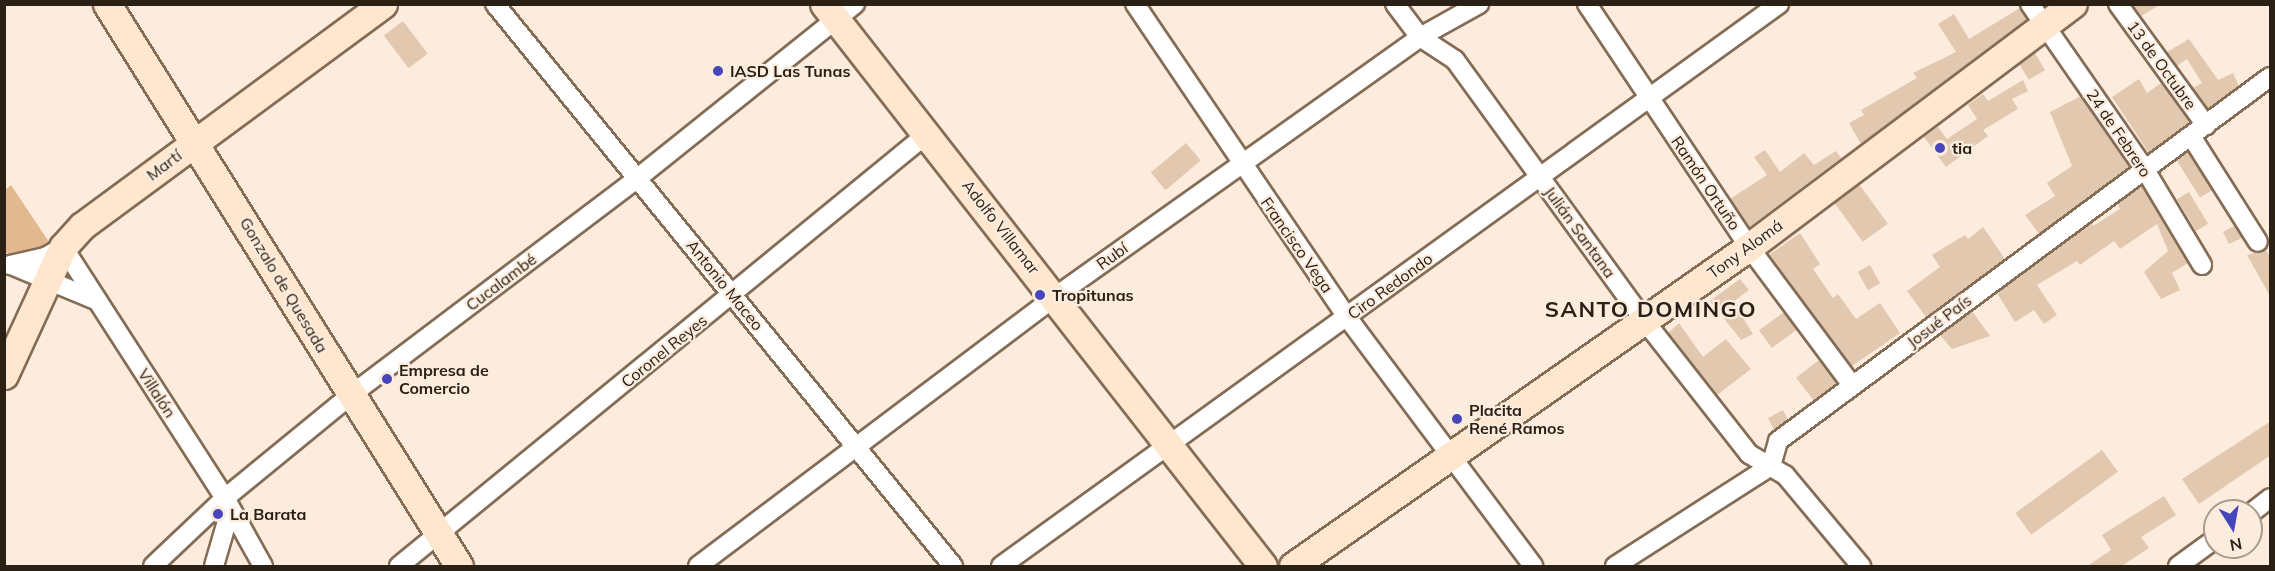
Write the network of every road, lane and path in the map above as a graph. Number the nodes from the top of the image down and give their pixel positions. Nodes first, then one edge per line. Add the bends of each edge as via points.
1 (107, 4) edge
2 (383, 4) edge
3 (495, 4) edge
4 (1136, 4) edge
5 (1395, 4) edge
6 (1479, 4) edge
7 (1587, 4) edge
8 (1779, 4) edge
9 (2073, 4) edge
10 (2118, 4) edge
11 (838, 10) edge
12 (2037, 15) edge
13 (1420, 38) junction
14 (2271, 76) edge
15 (1650, 99) junction
16 (2206, 125) junction
17 (927, 134) junction
18 (2191, 136) junction
19 (196, 141) junction
20 (1244, 161) junction
21 (2144, 168) junction
22 (639, 177) junction
23 (1540, 177) junction
24 (2258, 242) dead end
25 (63, 247) junction
26 (1749, 247) junction
27 (7, 264) edge
28 (2202, 265) dead end
29 (47, 280) junction
30 (732, 295) junction
31 (1056, 296) junction
32 (98, 301) junction
33 (1347, 317) junction
34 (1644, 321) junction
35 (4, 375) edge
36 (1852, 386) junction
37 (351, 395) junction
38 (1171, 444) junction
39 (856, 448) junction
40 (1450, 454) junction
41 (1771, 466) junction
42 (227, 504) junction
43 (439, 534) junction
44 (2203, 548) edge
45 (153, 567) edge
46 (214, 567) edge
47 (263, 567) edge
48 (399, 567) edge
49 (459, 567) edge
50 (698, 567) edge
51 (952, 567) edge
52 (1000, 567) edge
53 (1263, 567) edge
54 (1293, 567) edge
55 (1533, 567) edge
56 (1615, 567) edge
57 (1861, 567) edge
58 (2178, 567) edge

1 - 19 street, Gonzalo de Quesada
2 - 19 street, Martí
3 - 22 street, Antonio Maceo
4 - 20 street, Francisco Vega
5 - 13 street, Julián Santana
6 - 13 street, Rubí
7 - 15 street, Ramón Ortuño
8 - 15 street, Ciro Redondo
9 - 12 street, Tony Alomá
10 - 16 street, 13 de Octubre
11 - 17 street, Adolfo Villamar
11 - 22 street, Cucalambé
12 - 21 street, 24 de Febrero
12 - 26 street, Tony Alomá
13 - 20 street, Rubí
13 - 23 street, Julián Santana via 1455,60
14 - 16 street, Josué País
15 - 23 street, Ciro Redondo
15 - 26 street, Ramón Ortuño
16 - 18 street, Josué País
17 - 30 street, Coronel Reyes
17 - 31 street, Adolfo Villamar
18 - 21 street, Josué País
18 - 24 street, 13 de Octubre
19 - 25 street, Martí via 82,226
19 - 37 street, Gonzalo de Quesada
20 - 31 street, Rubí
20 - 33 street, Francisco Vega via 1250,178
21 - 28 street, 24 de Febrero
21 - 36 street, Josué País
22 - 30 street, Antonio Maceo
22 - 37 street, Cucalambé
23 - 33 street, Ciro Redondo
23 - 34 street, Julián Santana
25 - 27 street via 45,257
25 - 29 street, Martí
25 - 32 street, Villalón
26 - 34 street, Tony Alomá
26 - 36 street, Ramón Ortuño
27 - 29 street
29 - 32 street
29 - 35 street, Martí
30 - 39 street, Antonio Maceo
30 - 43 street, Coronel Reyes
31 - 38 street, Adolfo Villamar
31 - 39 street, Rubí
32 - 42 street, Villalón
33 - 38 street, Ciro Redondo
33 - 40 street, Francisco Vega
34 - 40 street, Tony Alomá
34 - 41 street, Julián Santana via 1749,454
36 - 41 street, Josué País via 1778,441
37 - 42 street, Cucalambé
37 - 43 street, Gonzalo de Quesada
38 - 52 street, Ciro Redondo
38 - 53 street, Adolfo Villamar
39 - 50 street, Rubí
39 - 51 street, Antonio Maceo
40 - 54 street, Tony Alomá
40 - 55 street, Francisco Vega
41 - 56 street
41 - 57 street, Julián Santana via 1785,475
42 - 45 street, Cucalambé
42 - 46 street
42 - 47 street, Villalón
43 - 48 street, Coronel Reyes
43 - 49 street, Gonzalo de Quesada
44 - 58 street

